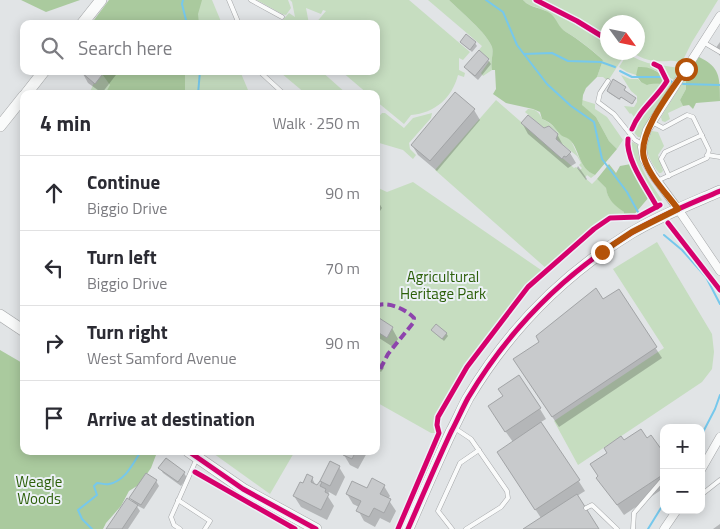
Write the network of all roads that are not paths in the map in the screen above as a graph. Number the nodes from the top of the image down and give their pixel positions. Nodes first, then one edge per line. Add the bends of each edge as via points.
1 (101, 0) edge
2 (229, 0) edge
3 (251, 0) edge
4 (720, 16) edge
5 (282, 17) dead end
6 (85, 20) edge
7 (237, 20) edge
8 (703, 42) junction
9 (720, 52) edge
10 (41, 75) edge
11 (263, 75) edge
12 (608, 81) dead end
13 (29, 90) edge
14 (280, 90) edge
15 (20, 101) edge
16 (652, 122) junction
17 (1, 123) edge
18 (702, 135) junction
19 (643, 144) junction
20 (707, 155) junction
21 (720, 157) edge
22 (669, 176) junction
23 (657, 181) junction
24 (720, 191) edge
25 (678, 209) junction
26 (720, 272) edge
27 (0, 315) edge
28 (20, 328) edge
29 (454, 428) junction
30 (720, 438) edge
31 (479, 450) junction
32 (193, 455) edge
33 (702, 469) edge
34 (720, 480) edge
35 (660, 483) edge
36 (705, 491) edge
37 (178, 500) junction
38 (586, 508) dead end
39 (674, 514) edge
40 (471, 528) edge
41 (180, 529) edge
42 (205, 529) edge
43 (316, 529) edge
44 (408, 529) edge
45 (452, 529) edge
46 (466, 529) edge
47 (617, 529) edge
48 (633, 529) edge
49 (664, 529) edge

1 - 6 street
2 - 7 lane
3 - 5 lane
4 - 8 street
8 - 9 lane
8 - 16 street
10 - 13 street
11 - 14 lane
12 - 19 lane via 598,102 614,114 635,140
15 - 17 street
16 - 18 lane via 662,128 690,115
16 - 19 street
18 - 20 lane via 709,150
18 - 22 lane via 662,155
19 - 23 street via 644,159
20 - 21 lane
20 - 22 lane via 707,158
22 - 23 lane
23 - 25 street
24 - 25 street
25 - 26 street
25 - 29 street via 632,232 559,286 493,359
27 - 28 street
29 - 31 lane via 466,434
29 - 44 street
30 - 33 street
31 - 40 lane via 508,498 501,507
31 - 45 lane via 460,462 438,511
32 - 37 lane
32 - 43 street via 243,489
34 - 36 lane
35 - 48 lane via 634,513
37 - 41 lane via 170,517
37 - 42 lane via 210,521
38 - 47 lane via 592,505
39 - 49 street
40 - 46 lane

